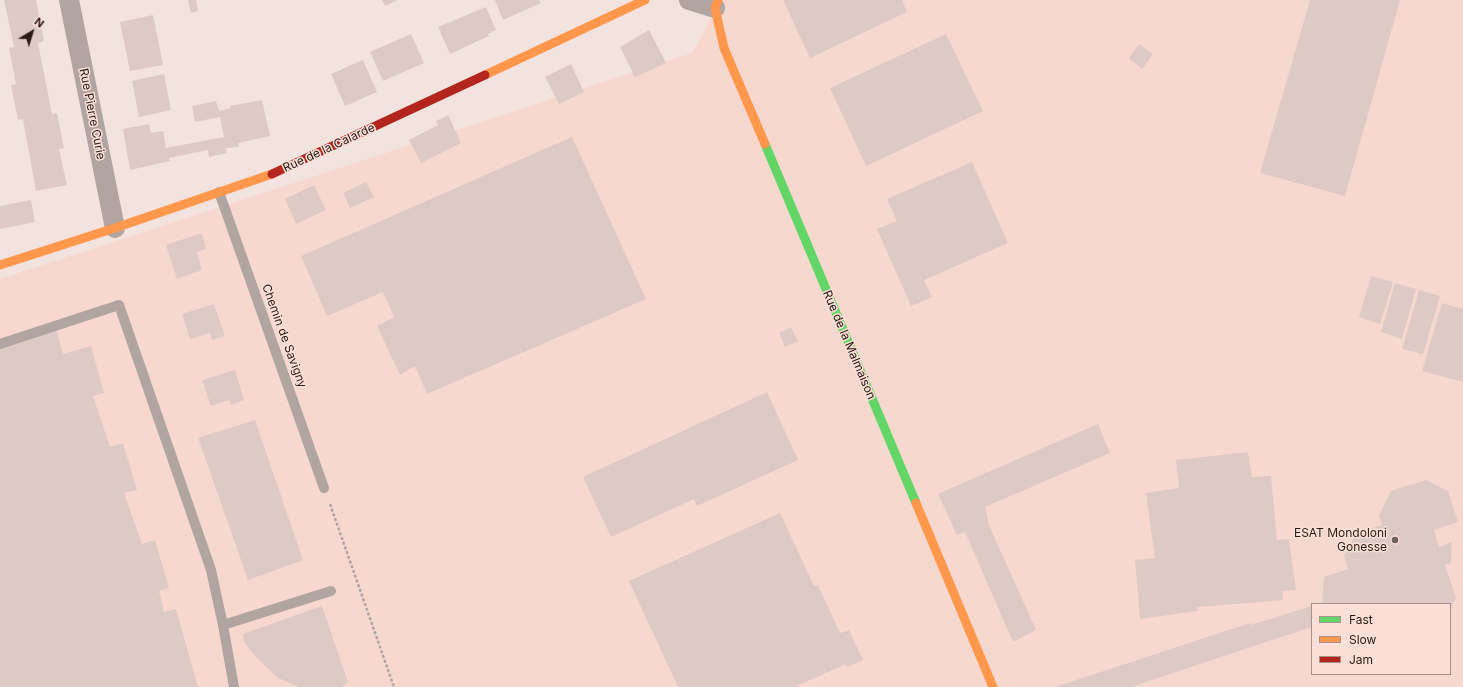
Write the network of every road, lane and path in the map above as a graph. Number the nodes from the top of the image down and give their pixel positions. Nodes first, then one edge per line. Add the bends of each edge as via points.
1 (69, 0) edge
2 (645, 0) edge
3 (689, 0) edge
4 (717, 4) edge
5 (218, 192) junction
6 (115, 228) junction
7 (0, 265) edge
8 (0, 344) edge
9 (324, 488) joint
10 (331, 591) dead end
11 (223, 625) junction
12 (234, 687) edge
13 (394, 687) edge
14 (993, 687) edge

1 - 6 street, Rue Pierre Curie
2 - 5 street, Rue de la Calarde via 275,173
3 - 4 street
4 - 14 street, Rue de la Malmaison via 724,48
5 - 6 street, Rue de la Calarde
5 - 9 lane, Chemin de Savigny
6 - 7 street, Rue de la Calarde
8 - 11 lane via 119,305 211,570
9 - 13 path
10 - 11 lane
11 - 12 lane

